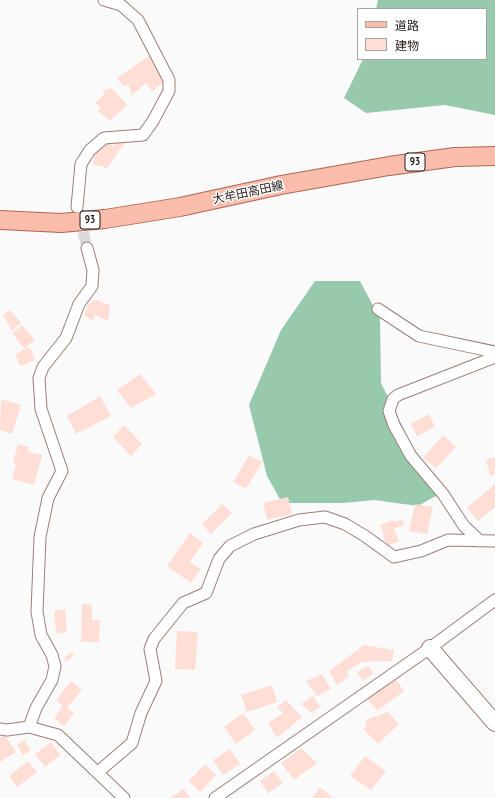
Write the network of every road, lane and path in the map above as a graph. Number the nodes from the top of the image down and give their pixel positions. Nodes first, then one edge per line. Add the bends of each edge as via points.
1 (104, 0) edge
2 (495, 156) edge
3 (77, 207) tunnel mouth
4 (0, 220) edge
5 (87, 248) tunnel mouth
6 (378, 309) dead end
7 (495, 352) edge
8 (495, 357) edge
9 (480, 541) junction
10 (495, 542) edge
11 (495, 600) edge
12 (430, 648) junction
13 (495, 723) edge
14 (29, 727) junction
15 (0, 729) edge
16 (98, 772) junction
17 (124, 798) edge
18 (215, 798) edge

1 - 3 street via 122,5 138,20 169,80 169,91 143,135 104,138 90,150 81,164
2 - 4 main road, 大牟田高田線 / 93 via 455,157 389,166 105,219 61,223
5 - 14 street via 93,270 92,286 79,304 66,338 43,367 40,378 41,409 62,471 48,498 40,537 37,612 41,635 55,666 52,680 36,708
6 - 7 street via 419,336
8 - 9 street via 398,395 393,398 389,411 411,456 443,494 464,526
9 - 10 street
9 - 16 street via 448,540 421,551 394,557 345,524 325,517 299,520 254,534 230,546 219,559 206,593 183,603 154,639 150,649 156,681 141,713 132,743
11 - 12 street
12 - 13 street
12 - 18 street
14 - 15 street
14 - 16 street via 58,736
16 - 17 street

